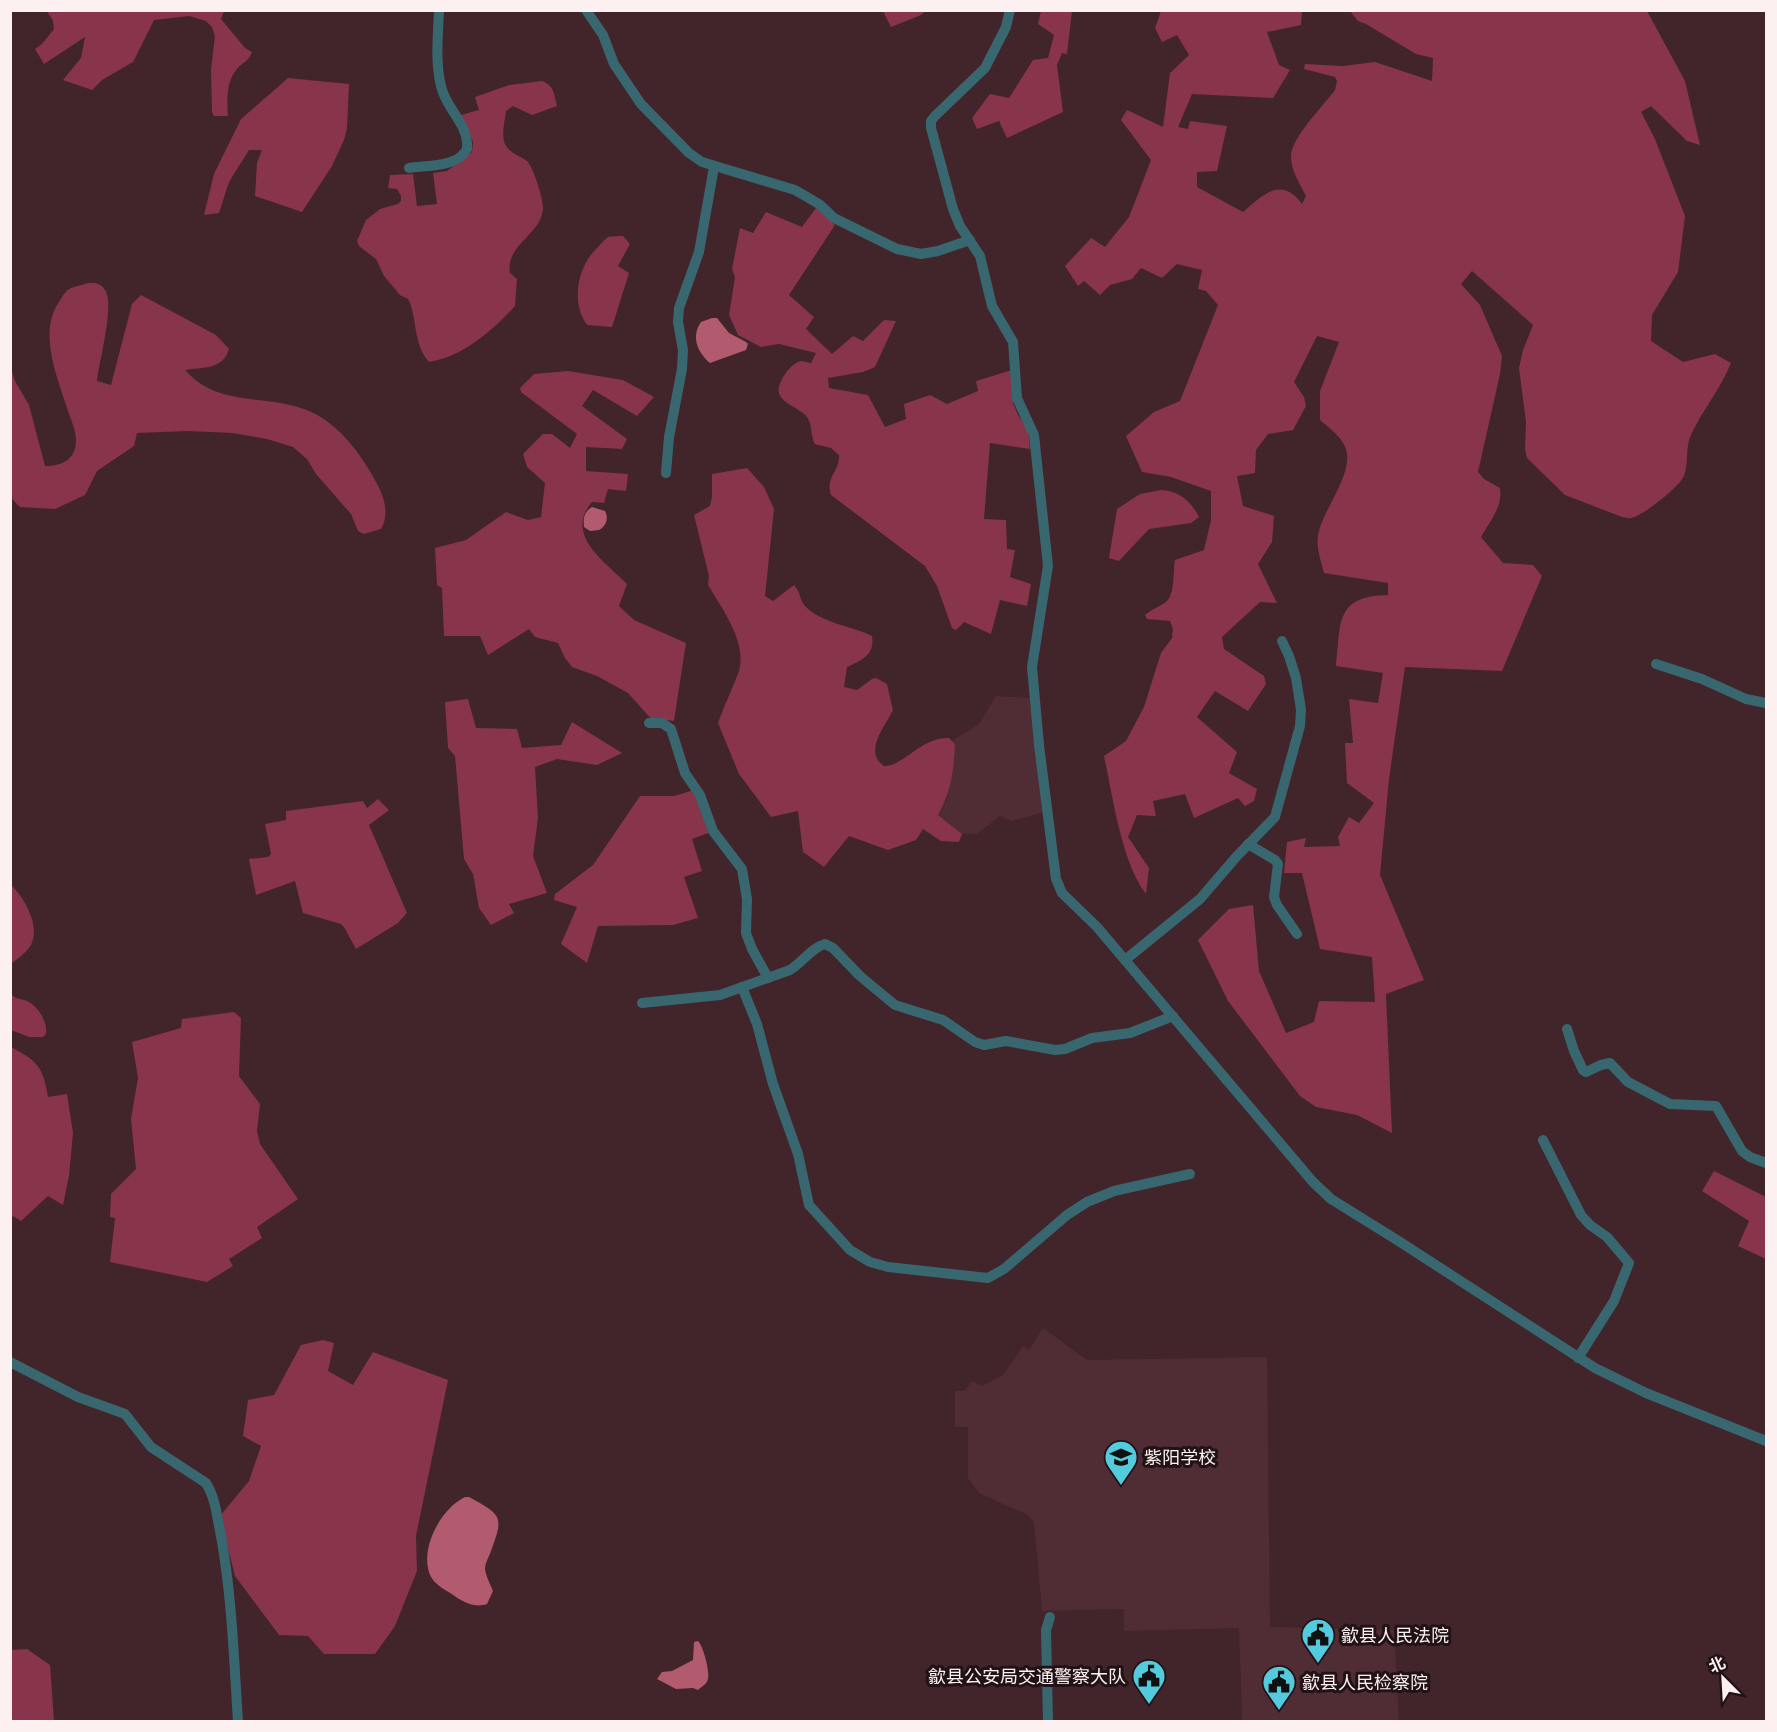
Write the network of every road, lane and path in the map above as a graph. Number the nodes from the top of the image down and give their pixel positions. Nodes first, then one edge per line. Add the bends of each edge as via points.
1 (439, 10) edge
2 (586, 10) edge
3 (1010, 10) edge
4 (714, 167) junction
5 (409, 168) dead end
6 (970, 240) junction
7 (666, 473) dead end
8 (1282, 641) dead end
9 (1656, 664) dead end
10 (1767, 703) edge
11 (649, 723) dead end
12 (1248, 844) junction
13 (1297, 934) dead end
14 (1125, 960) junction
15 (768, 978) junction
16 (742, 987) junction
17 (642, 1003) dead end
18 (1173, 1016) junction
19 (1567, 1029) dead end
20 (1543, 1140) dead end
21 (1767, 1163) edge
22 (1190, 1174) dead end
23 (1578, 1358) junction
24 (10, 1362) edge
25 (1767, 1441) edge
26 (1050, 1617) dead end
27 (238, 1722) edge
28 (1048, 1722) edge

1 - 5 street via 440,84 466,132 467,150 460,158 444,164
2 - 4 street via 603,35 614,64 641,104 689,153
3 - 6 street via 986,68 931,121 951,204
4 - 6 street via 795,190 834,218 897,249 921,254
4 - 7 street via 699,252 679,308 682,369
6 - 14 street via 980,256 993,309 1013,342 1017,398 1034,435 1048,566 1032,667 1056,879 1062,893
8 - 12 street via 1299,687 1300,726 1276,814
9 - 10 street via 1746,699
11 - 15 street via 662,723 671,729 685,772 700,795 713,831 742,869 747,899 746,933
12 - 13 street via 1278,864 1274,897
12 - 14 street via 1200,899
14 - 18 street
15 - 16 street
15 - 18 street via 790,970 817,947 828,945 895,1005 943,1020 984,1045 1006,1041 1065,1049 1092,1038 1130,1033
16 - 17 street via 720,995
16 - 22 street via 798,1154 809,1205 850,1250 870,1262 988,1278 1087,1202 1114,1191
18 - 23 street via 1331,1199
19 - 21 street via 1583,1070 1610,1063 1628,1082 1670,1104 1716,1106 1742,1151
20 - 23 street via 1581,1215 1629,1263 1614,1301
23 - 25 street via 1646,1393
24 - 27 street via 78,1397 125,1414 151,1447 206,1483 216,1508 228,1575
26 - 28 street via 1046,1630

